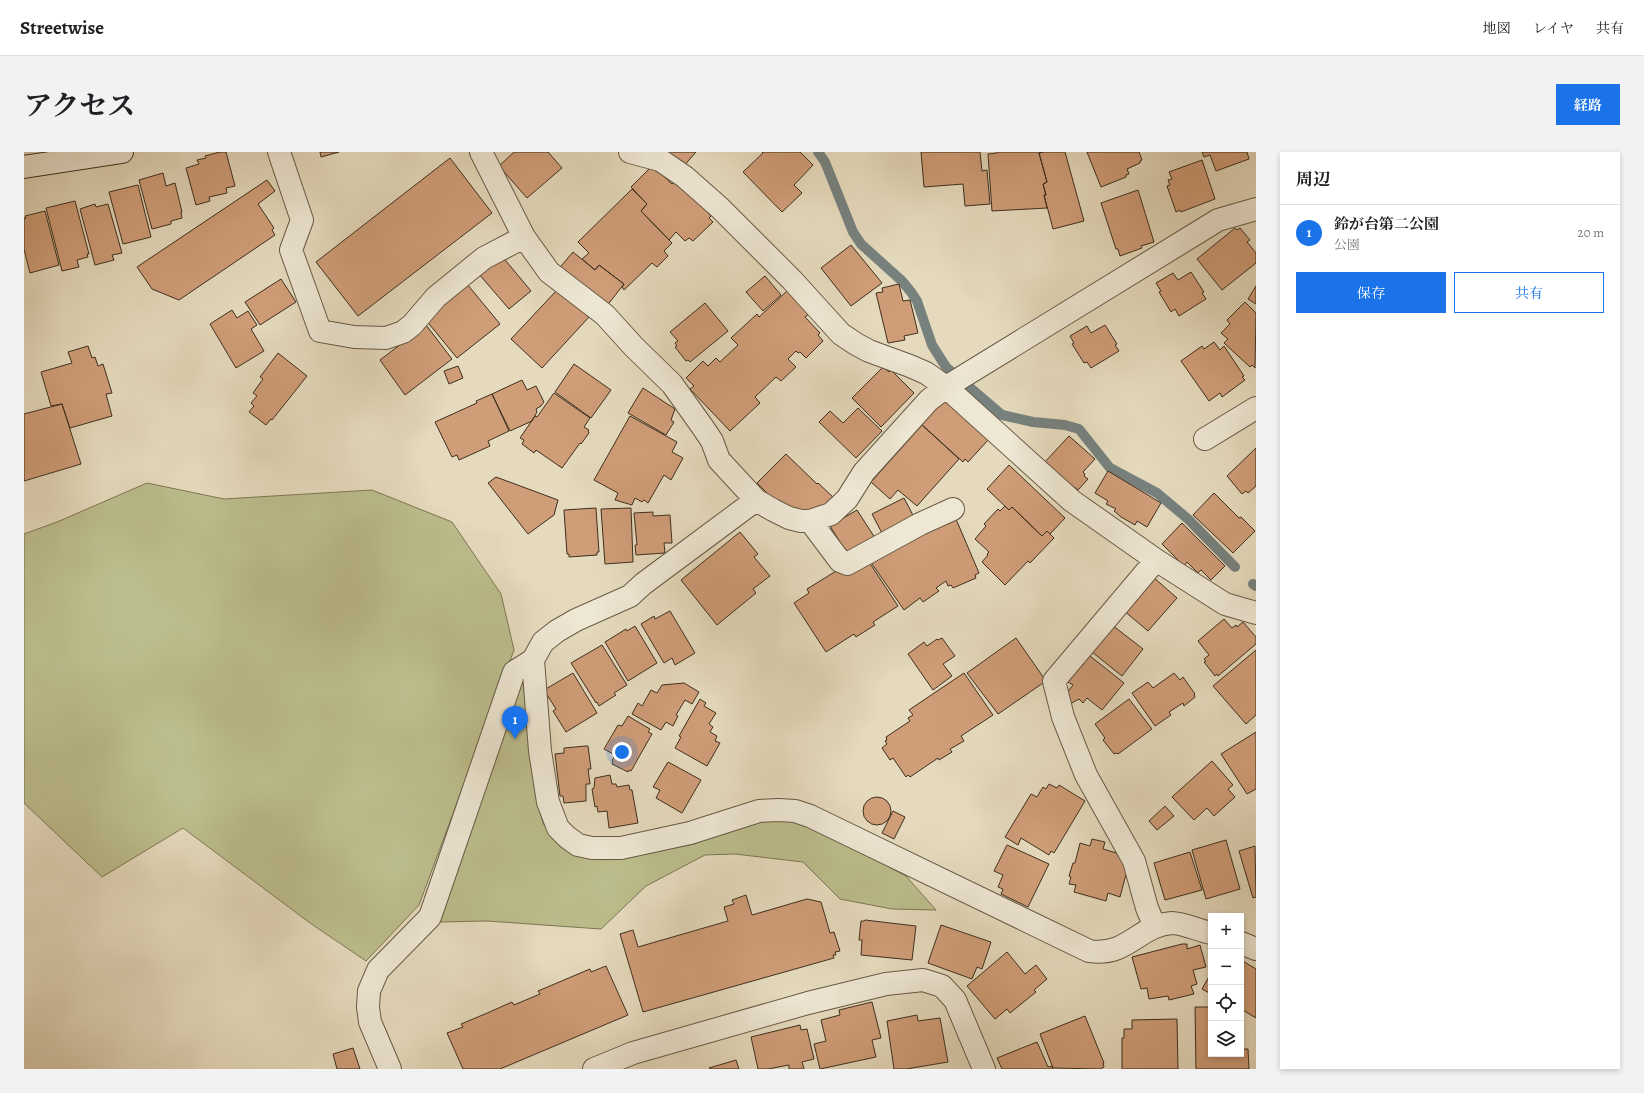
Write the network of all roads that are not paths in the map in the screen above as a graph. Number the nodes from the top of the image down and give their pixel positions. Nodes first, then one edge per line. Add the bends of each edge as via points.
1 (122, 152) edge
2 (279, 152) edge
3 (481, 152) edge
4 (630, 152) edge
5 (24, 167) edge
6 (1256, 209) edge
7 (524, 237) junction
8 (955, 382) junction
9 (1256, 408) edge
10 (1205, 439) dead end
11 (756, 500) junction
12 (953, 509) dead end
13 (810, 521) junction
14 (1156, 560) junction
15 (1256, 613) edge
16 (532, 660) junction
17 (1155, 927) junction
18 (1208, 932) edge
19 (1244, 944) edge
20 (1256, 949) edge
21 (390, 1069) edge
22 (594, 1069) edge
23 (984, 1069) edge

1 - 5 street
2 - 7 street via 302,220 292,250 320,330 354,337 386,338 403,332 436,297 484,258
3 - 7 street
4 - 8 street via 660,160 685,177 792,280 841,334 869,351 926,374
6 - 8 street via 1218,220
7 - 11 street via 549,272 605,315 672,384 712,441 720,460
8 - 13 street via 929,400 864,472 847,499 831,514
8 - 14 street via 1072,501
9 - 10 street
11 - 13 street via 789,518
11 - 16 street via 630,596 557,631 543,642
12 - 13 street via 920,524 848,564 840,561
14 - 15 street via 1225,604
14 - 17 street via 1054,681 1063,717 1086,774 1134,861
16 - 17 street via 540,751 548,802 558,828 578,845 592,848 621,848 690,833 760,811 795,811 1088,951 1099,952 1118,948
16 - 21 street via 514,672 430,917 378,970 369,991 370,1022
17 - 18 street via 1173,923
19 - 20 street
22 - 23 street via 633,1052 808,1003 886,984 923,980 942,986 955,1000

